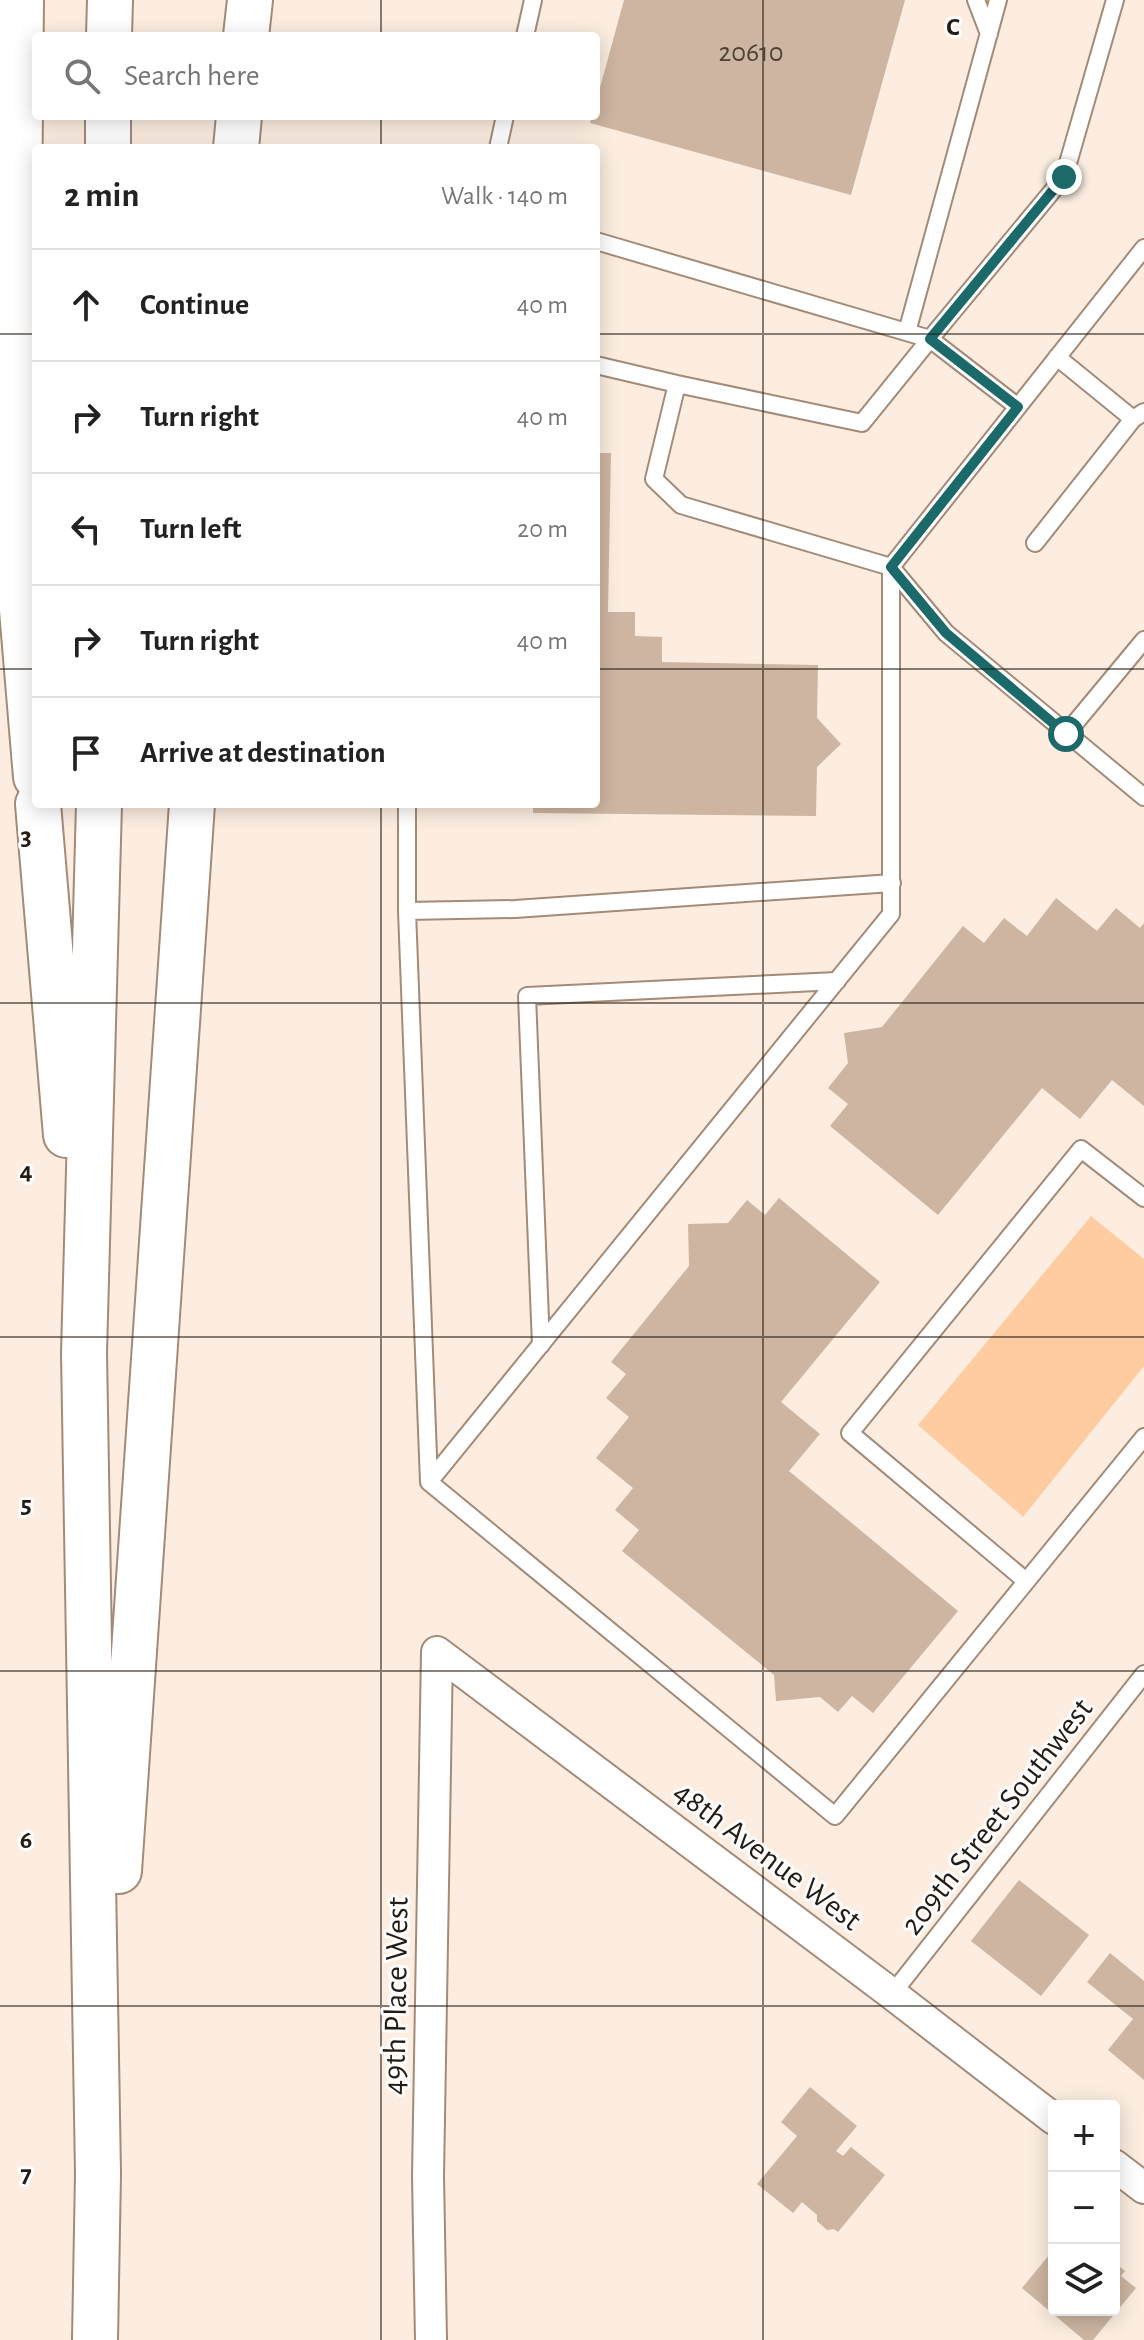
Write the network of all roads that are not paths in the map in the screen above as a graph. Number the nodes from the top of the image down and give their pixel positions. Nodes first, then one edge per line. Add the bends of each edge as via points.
1 (21, 0) edge
2 (110, 0) edge
3 (250, 0) edge
4 (533, 0) edge
5 (976, 0) edge
6 (998, 0) edge
7 (1115, 0) edge
8 (109, 32) edge
9 (246, 32) edge
10 (526, 32) edge
11 (989, 34) junction
12 (108, 120) edge
13 (239, 120) edge
14 (504, 120) edge
15 (108, 144) edge
16 (236, 144) edge
17 (499, 144) edge
18 (600, 242) edge
19 (1144, 248) edge
20 (907, 332) junction
21 (930, 339) junction
22 (1057, 357) junction
23 (600, 366) edge
24 (677, 384) junction
25 (1018, 407) junction
26 (1139, 416) edge
27 (1035, 543) dead end
28 (891, 567) junction
29 (1144, 640) edge
30 (32, 729) edge
31 (1066, 734) junction
32 (1144, 797) edge
33 (38, 808) edge
34 (99, 808) edge
35 (192, 808) edge
36 (407, 808) edge
37 (892, 883) junction
38 (407, 911) junction
39 (837, 981) junction
40 (1144, 1198) edge
41 (541, 1345) junction
42 (84, 1353) junction
43 (1144, 1437) edge
44 (429, 1482) junction
45 (1026, 1581) junction
46 (437, 1652) joint
47 (1144, 1674) edge
48 (892, 1994) junction
49 (1048, 2114) edge
50 (1120, 2170) edge
51 (98, 2173) junction
52 (1144, 2188) edge
53 (95, 2340) edge
54 (431, 2340) edge

1 - 30 highway via 16,538
2 - 8 highway
3 - 9 highway
4 - 10 lane
5 - 11 lane
6 - 11 lane
7 - 21 lane via 1064,177
11 - 20 lane
12 - 15 highway
13 - 16 highway
14 - 17 lane
18 - 20 lane
19 - 22 lane
20 - 21 lane
21 - 24 lane via 862,423
21 - 25 lane
22 - 25 lane
22 - 26 lane
23 - 24 lane
24 - 28 lane via 654,479 681,505
25 - 28 lane
26 - 27 lane
28 - 31 lane via 946,633
28 - 37 lane
29 - 31 lane
31 - 32 lane
33 - 42 highway
34 - 42 highway
35 - 51 highway
36 - 38 lane
37 - 38 lane via 515,909
37 - 39 lane via 891,914
38 - 44 lane
39 - 41 lane
39 - 41 lane via 527,996
40 - 45 lane via 1081,1149 850,1433
41 - 44 lane
42 - 51 highway
43 - 45 lane
44 - 45 lane via 835,1816
46 - 48 street, 48th Avenue West
46 - 54 street, 49th Place West via 428,2176
47 - 48 lane, 209th Street Southwest
48 - 49 street, 48th Avenue West
50 - 52 street
51 - 53 highway

